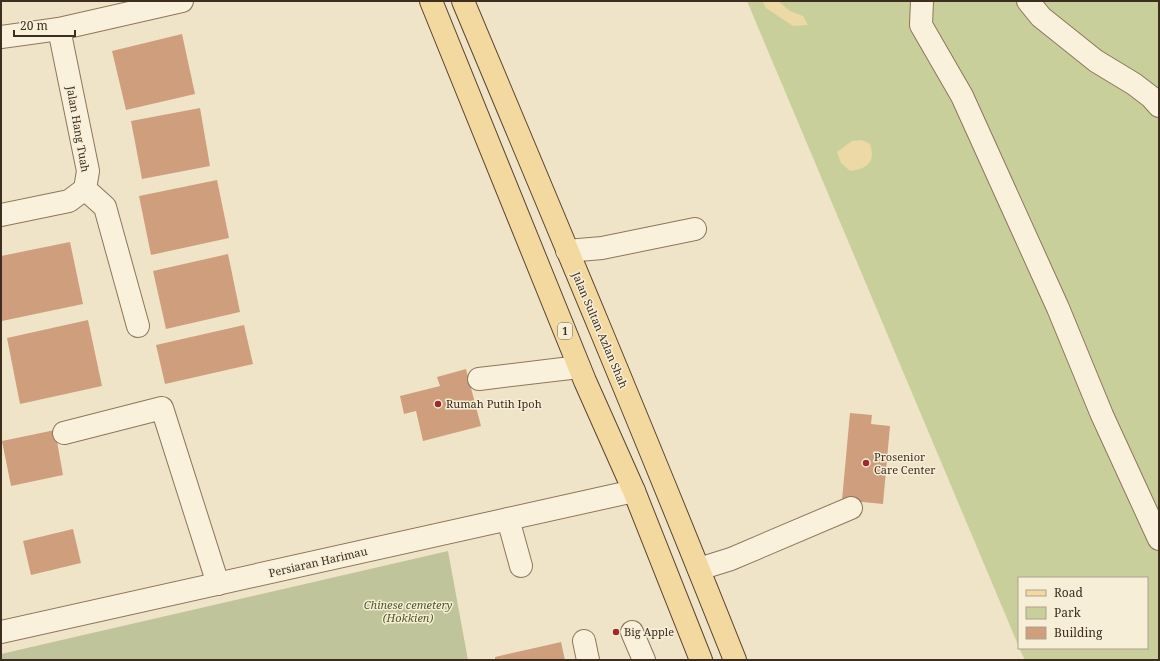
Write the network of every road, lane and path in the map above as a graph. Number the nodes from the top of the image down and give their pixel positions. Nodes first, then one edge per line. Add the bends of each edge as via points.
1 (182, 1) edge
2 (431, 1) edge
3 (463, 1) edge
4 (922, 1) edge
5 (1028, 1) edge
6 (59, 29) junction
7 (1, 37) edge
8 (1159, 106) edge
9 (85, 189) junction
10 (1, 215) edge
11 (695, 229) dead end
12 (567, 251) junction
13 (138, 326) dead end
14 (579, 367) junction
15 (479, 380) dead end
16 (64, 433) dead end
17 (634, 491) junction
18 (851, 508) dead end
19 (508, 519) junction
20 (1159, 539) edge
21 (521, 566) dead end
22 (699, 569) junction
23 (218, 584) junction
24 (1, 632) edge
25 (632, 632) dead end
26 (644, 660) edge
27 (701, 660) edge
28 (735, 660) edge

1 - 6 street
2 - 14 main road, 1
3 - 12 main road, Jalan Sultan Azlan Shah
4 - 20 street via 921,25 962,96
5 - 8 street via 1041,17 1096,61 1134,84
6 - 7 street
6 - 9 street, Jalan Hang Tuah via 88,171
9 - 10 street via 69,201
9 - 13 street via 105,206
11 - 12 street via 602,248
12 - 22 main road, Jalan Sultan Azlan Shah
14 - 15 street
14 - 17 main road, 1
16 - 23 street via 162,408
17 - 19 street, Persiaran Harimau
17 - 27 main road, 1
18 - 22 street via 731,559
19 - 21 street
19 - 23 street, Persiaran Harimau
22 - 28 main road, Jalan Sultan Azlan Shah
23 - 24 street, Persiaran Harimau
25 - 26 street

